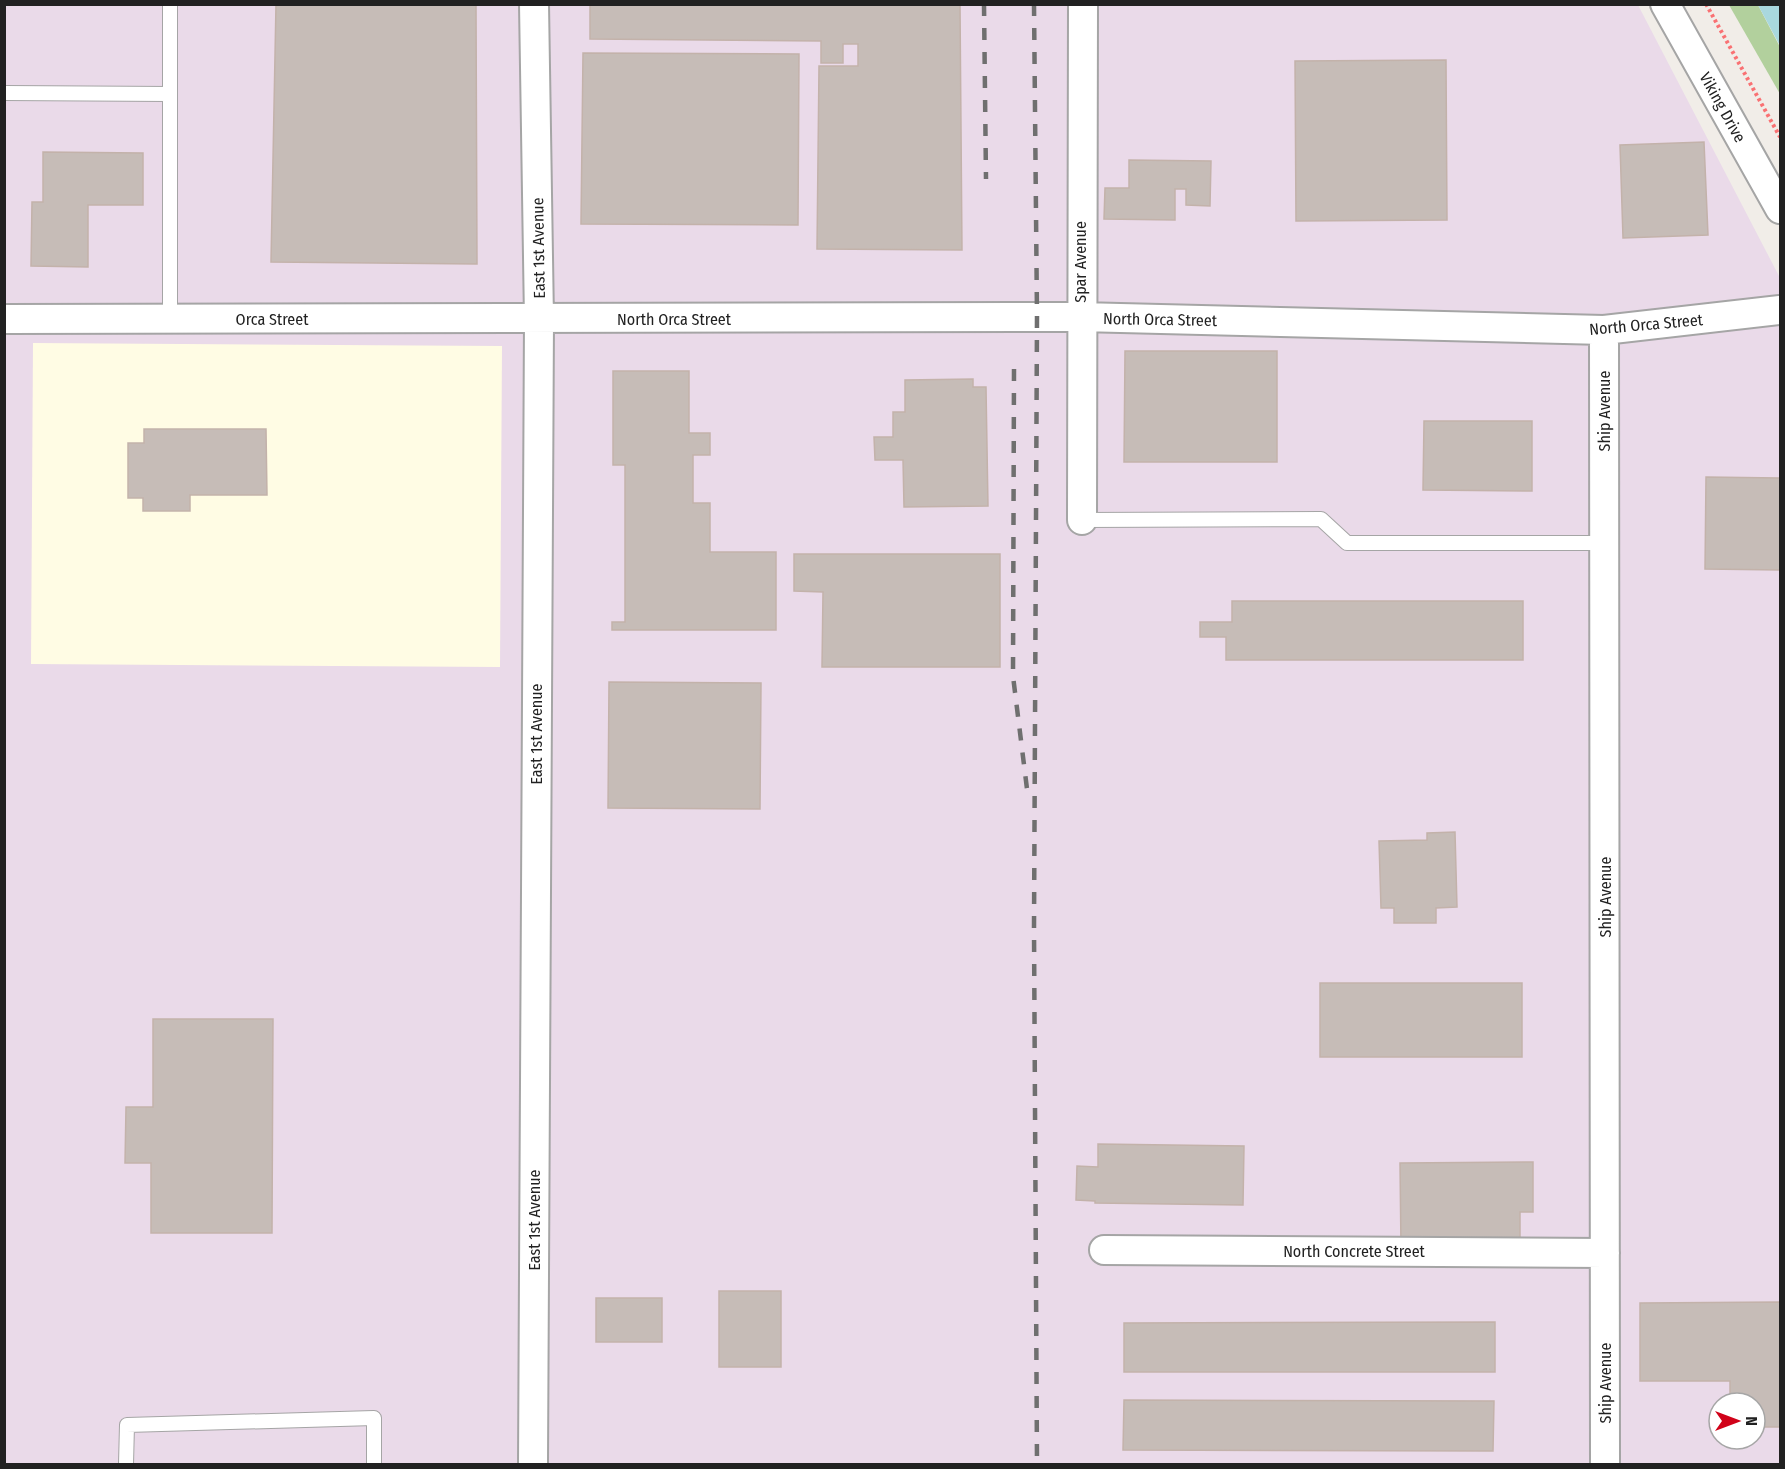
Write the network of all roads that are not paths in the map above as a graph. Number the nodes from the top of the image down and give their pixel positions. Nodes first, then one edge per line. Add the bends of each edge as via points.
1 (170, 4) edge
2 (534, 4) edge
3 (1083, 4) edge
4 (1665, 4) edge
5 (4, 93) edge
6 (170, 94) junction
7 (1780, 208) edge
8 (1780, 310) edge
9 (1080, 317) junction
10 (4, 319) edge
11 (170, 319) junction
12 (539, 320) junction
13 (1604, 330) junction
14 (1082, 520) joint
15 (1604, 543) junction
16 (1104, 1250) dead end
17 (1605, 1253) junction
18 (126, 1464) edge
19 (374, 1464) edge
20 (532, 1464) edge
21 (1605, 1464) edge

1 - 6 lane
2 - 12 street, East 1st Avenue
3 - 9 street, Spar Avenue
4 - 7 street, Viking Drive
5 - 6 lane
6 - 11 lane
8 - 13 street, North Orca Street
9 - 12 street, North Orca Street
9 - 13 street, North Orca Street
9 - 14 street, Spar Avenue
10 - 11 street, Orca Street
11 - 12 street, Orca Street
12 - 20 street, East 1st Avenue
13 - 15 street, Ship Avenue
14 - 15 lane via 1321,519 1347,543
15 - 17 street, Ship Avenue
16 - 17 street, North Concrete Street
17 - 21 street, Ship Avenue
18 - 19 lane via 127,1425 374,1418

